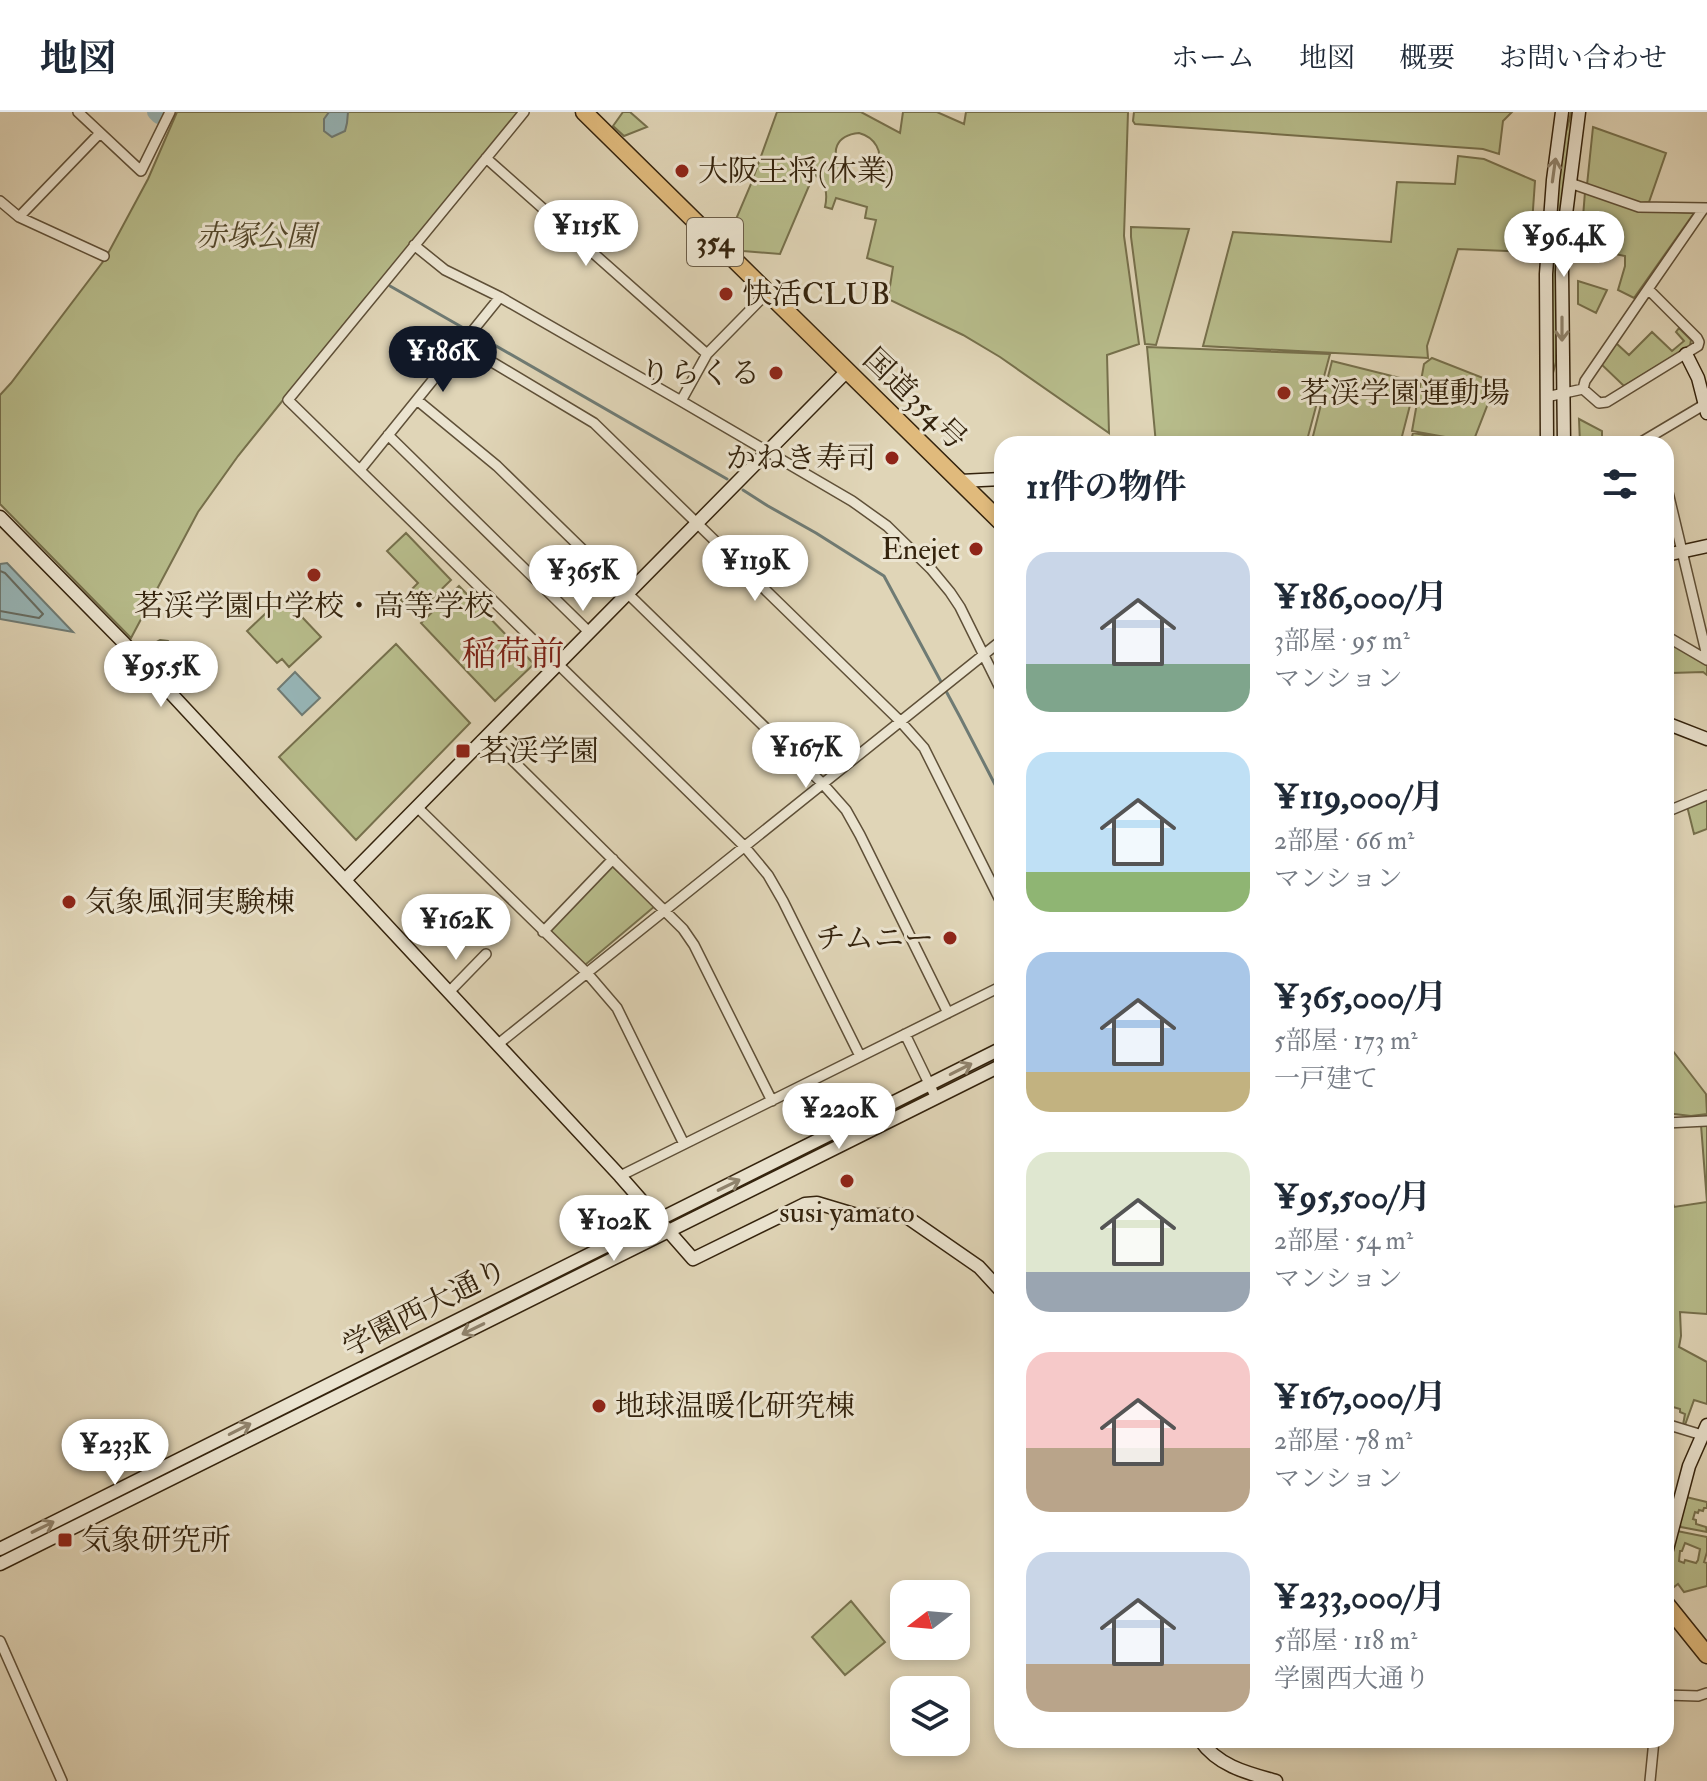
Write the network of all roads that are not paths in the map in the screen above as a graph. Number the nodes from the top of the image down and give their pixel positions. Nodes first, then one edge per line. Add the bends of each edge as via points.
1 (78, 112) edge
2 (170, 112) edge
3 (524, 112) edge
4 (584, 112) edge
5 (1562, 112) edge
6 (1579, 112) edge
7 (100, 133) junction
8 (486, 158) junction
9 (1570, 183) junction
10 (0, 201) edge
11 (1706, 208) edge
12 (19, 217) junction
13 (414, 245) junction
14 (104, 256) dead end
15 (1648, 289) junction
16 (767, 293) junction
17 (500, 297) junction
18 (462, 344) junction
19 (707, 354) junction
20 (1686, 354) junction
21 (847, 371) junction
22 (1583, 389) junction
23 (1563, 394) junction
24 (1546, 397) junction
25 (417, 400) junction
26 (681, 401) junction
27 (1706, 407) edge
28 (388, 435) junction
29 (1547, 436) edge
30 (1564, 436) edge
31 (1660, 436) edge
32 (767, 452) junction
33 (360, 470) junction
34 (994, 479) edge
35 (960, 481) junction
36 (994, 515) edge
37 (0, 517) edge
38 (1674, 518) edge
39 (697, 523) junction
40 (1707, 546) edge
41 (1682, 551) junction
42 (1674, 553) edge
43 (628, 593) junction
44 (589, 632) junction
45 (1674, 640) edge
46 (994, 646) edge
47 (983, 655) junction
48 (1707, 658) edge
49 (558, 664) junction
50 (994, 676) edge
51 (900, 721) junction
52 (1674, 726) edge
53 (487, 735) junction
54 (1707, 739) edge
55 (823, 784) junction
56 (1707, 795) edge
57 (417, 807) junction
58 (1674, 809) edge
59 (744, 846) junction
60 (613, 859) junction
61 (345, 880) junction
62 (994, 888) edge
63 (665, 910) junction
64 (543, 932) junction
65 (486, 954) dead end
66 (587, 973) junction
67 (994, 990) edge
68 (449, 992) junction
69 (948, 1013) junction
70 (905, 1034) junction
71 (497, 1045) junction
72 (994, 1052) edge
73 (860, 1056) junction
74 (994, 1069) edge
75 (930, 1085) junction
76 (936, 1098) junction
77 (772, 1101) junction
78 (1707, 1121) edge
79 (1674, 1123) edge
80 (684, 1144) junction
81 (620, 1176) junction
82 (659, 1220) junction
83 (669, 1231) junction
84 (994, 1283) edge
85 (1674, 1425) edge
86 (1704, 1430) edge
87 (1674, 1523) edge
88 (0, 1549) edge
89 (0, 1564) edge
90 (1674, 1614) edge
91 (0, 1641) edge
92 (1707, 1655) edge
93 (1707, 1693) edge
94 (1674, 1695) edge
95 (1208, 1748) edge
96 (1653, 1748) edge
97 (62, 1781) edge
98 (1276, 1781) edge
99 (1650, 1781) edge

1 - 7 street
2 - 7 street via 141,171
3 - 8 street
4 - 16 highway, 国道354号 / 354
24 -> 5 main road via 1546,274
6 - 9 main road
7 - 12 street
8 - 13 street
8 - 19 street
9 - 11 street via 1639,207
9 -> 23 main road via 1562,272
10 - 12 street
11 - 15 street
12 - 14 street
13 - 17 street via 445,270
13 - 33 street via 288,400
15 - 20 street via 1699,342
15 - 22 street
16 - 19 street
16 - 21 highway, 国道354号 / 354
17 - 18 street
17 - 26 street
18 - 25 street
18 - 39 street via 594,423
19 - 26 street
20 - 22 street via 1607,402 1599,403
20 - 27 main road
21 - 32 main road
21 - 35 highway, 国道354号 / 354
22 - 23 street
23 - 24 street
23 - 30 main road
24 - 29 main road
25 - 28 street
25 - 43 street via 497,466
26 - 32 street
27 - 31 street
28 - 33 street
28 - 44 street
32 - 39 main road
32 - 47 street via 887,526 950,592
33 - 49 street
34 - 35 main road
35 - 36 highway, 国道354号 / 354
37 - 61 main road
38 - 41 street
39 - 43 main road
39 - 51 street
40 - 41 main road
41 - 42 main road
41 - 48 street
43 - 44 main road
43 - 55 street
44 - 49 main road
45 - 48 street
46 - 47 street
47 - 50 street
47 - 51 street
49 - 53 main road
49 - 59 street
51 - 55 street
51 - 62 street via 924,748
52 - 54 main road
53 - 57 main road
53 - 60 street
55 - 59 street
55 - 69 street via 860,835
56 - 58 street
57 - 61 main road
57 - 64 street
59 - 63 street
59 - 73 street via 783,901
60 - 63 street
60 - 64 street
61 - 68 main road
63 - 66 street
63 - 77 street via 694,945
64 - 66 street
65 - 68 street
66 - 71 street
66 - 80 street via 617,1008
67 - 69 street
68 - 71 main road
69 - 70 street
70 - 73 street
70 - 75 street
71 - 81 main road
75 -> 72 main road, 学園西大通り
73 - 77 street
74 - 76 main road, 学園西大通り
75 - 76 street
82 -> 75 main road, 学園西大通り
76 - 83 main road, 学園西大通り
77 - 80 street
78 - 79 street
80 - 81 street
81 - 82 main road
82 - 83 main road
88 -> 82 main road, 学園西大通り
83 - 84 main road via 693,1259 805,1204 857,1215 904,1215
83 -> 89 main road, 学園西大通り
85 - 86 street
86 - 87 main road
90 - 92 highway
91 - 97 street
93 - 94 street
95 - 98 main road via 1231,1768
96 - 99 street

